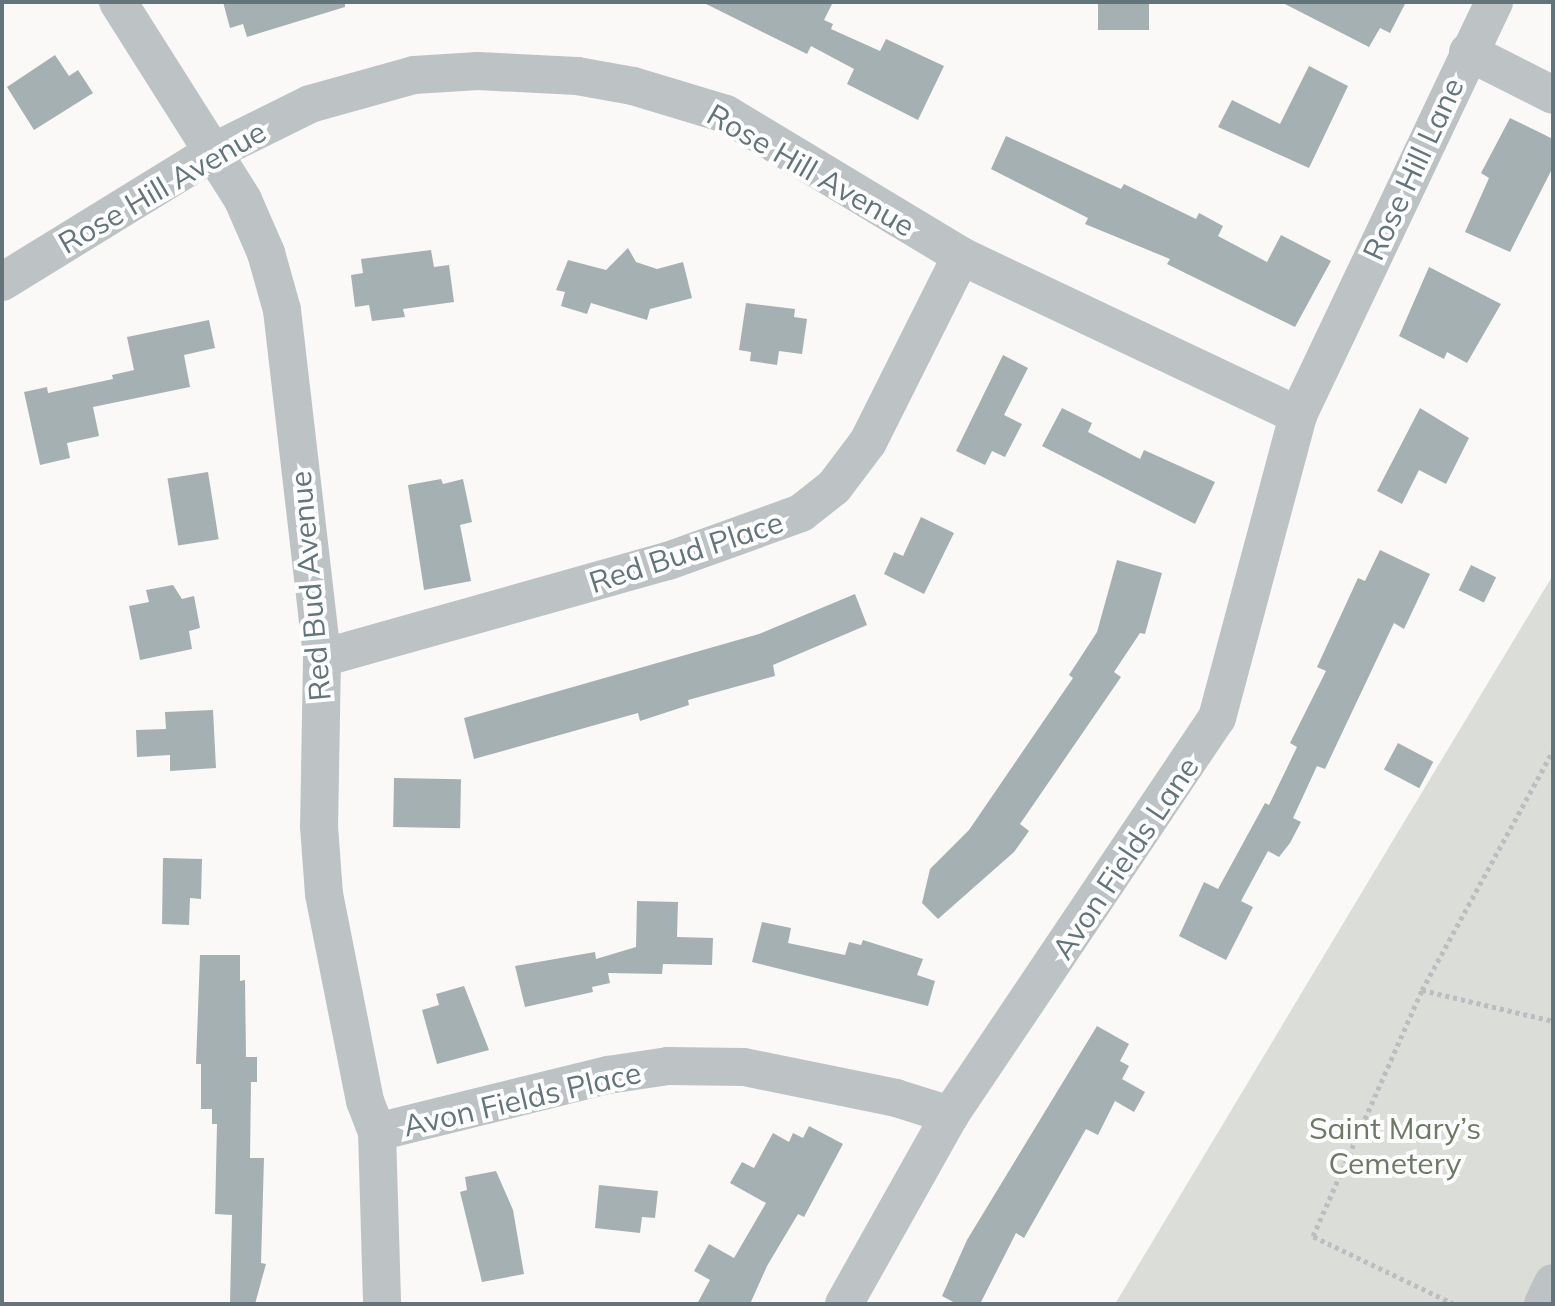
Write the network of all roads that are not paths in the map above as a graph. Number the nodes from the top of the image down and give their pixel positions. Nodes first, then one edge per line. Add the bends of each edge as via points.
1 (118, 2) edge
2 (1494, 2) edge
3 (1468, 52) junction
4 (1553, 95) edge
5 (213, 152) junction
6 (961, 256) junction
7 (2, 282) edge
8 (1318, 373) joint
9 (1298, 415) junction
10 (322, 658) junction
11 (950, 1115) junction
12 (377, 1132) junction
13 (1553, 1283) edge
14 (382, 1304) edge
15 (844, 1304) edge
16 (1543, 1304) edge

1 - 5 street, Red Bud Avenue
2 - 3 street
3 - 4 street, Rose Hill Lane
3 - 8 street, Rose Hill Lane
5 - 6 street, Rose Hill Avenue via 310,104 364,86 478,71 577,76 633,86 726,114
5 - 7 street, Rose Hill Avenue
5 - 10 street, Red Bud Avenue via 254,227 282,310
6 - 9 street, Rose Hill Avenue
6 - 10 street, Red Bud Place via 868,442 834,487 801,513 668,561
8 - 9 street, Avon Fields Lane
9 - 11 street, Avon Fields Lane via 1278,474 1231,681 1217,718
10 - 12 street, Red Bud Avenue via 319,826 324,894 365,1101
11 - 12 street, Avon Fields Place via 896,1098 744,1067 668,1066 608,1075
11 - 15 street, Avon Fields Lane
12 - 14 street, Red Bud Avenue
13 - 16 street

